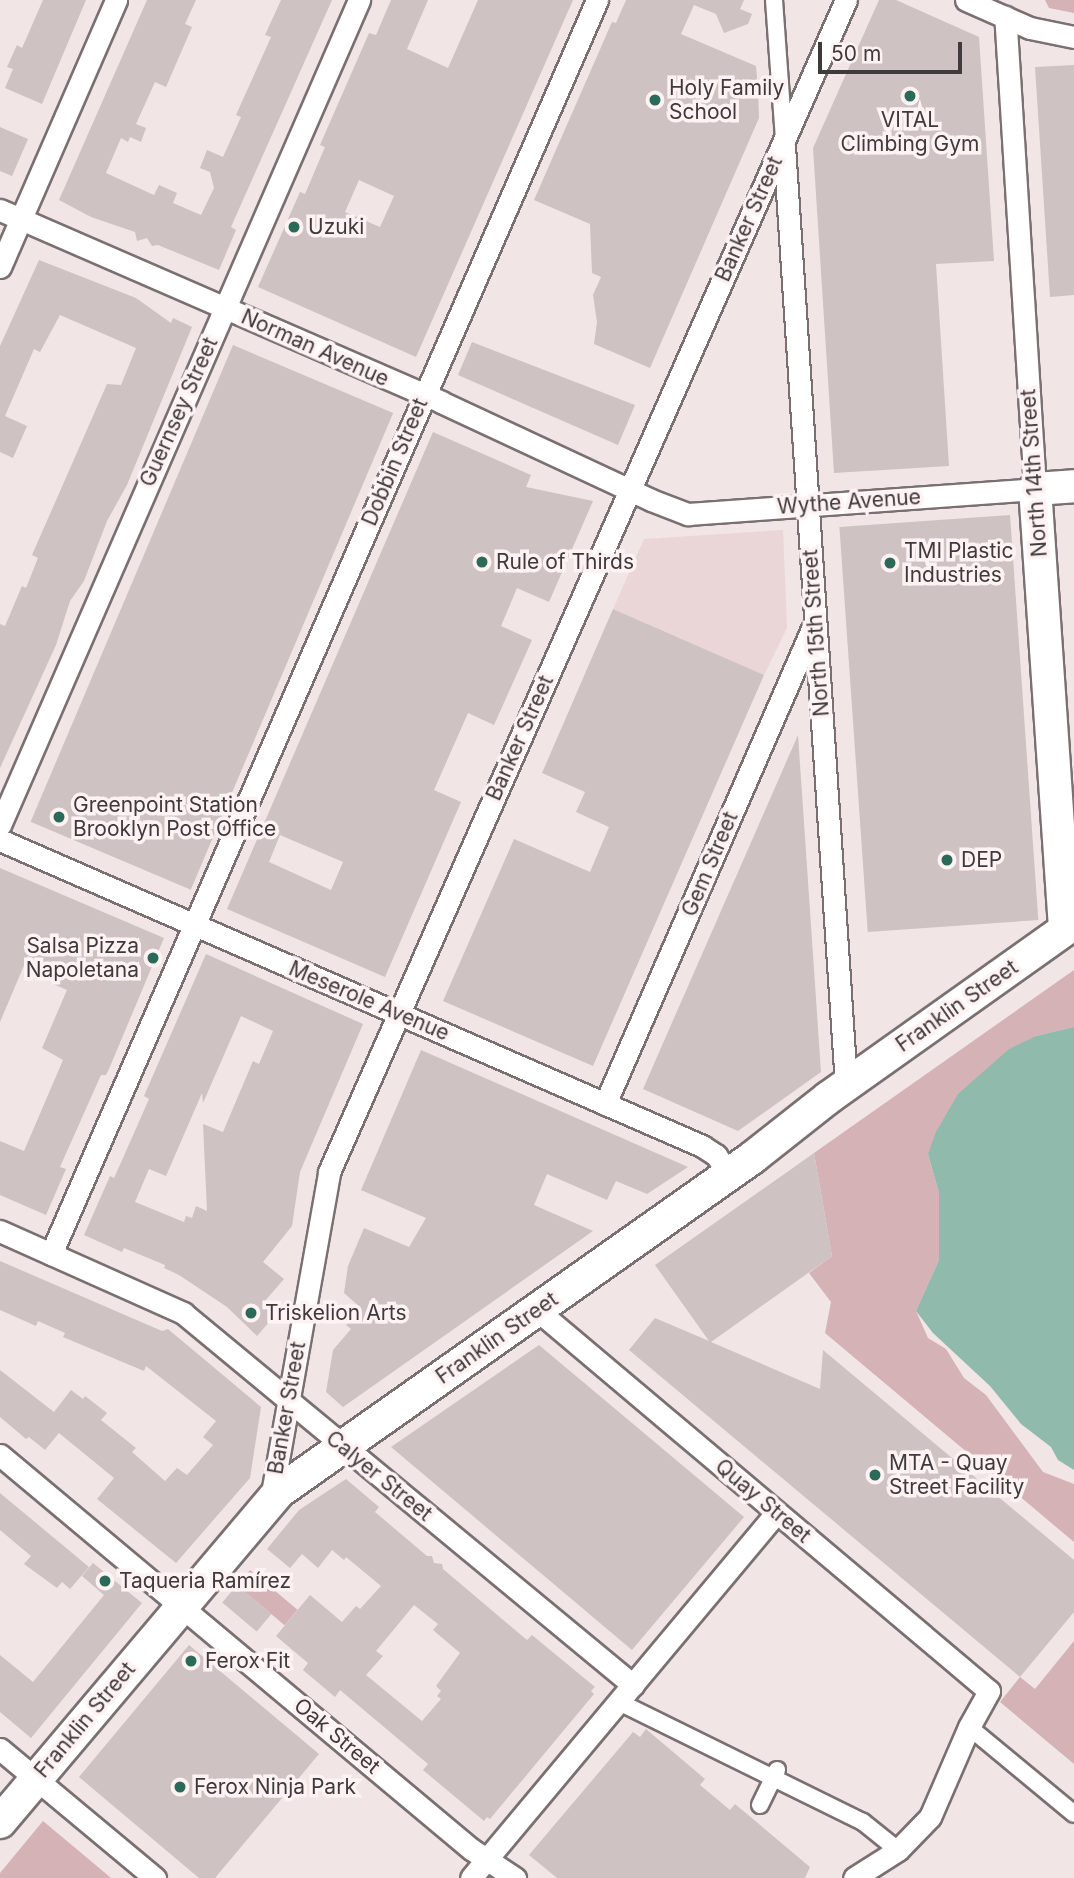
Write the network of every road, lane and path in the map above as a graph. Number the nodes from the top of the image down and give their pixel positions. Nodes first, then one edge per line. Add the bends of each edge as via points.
1 (116, 0) edge
2 (359, 0) edge
3 (597, 0) edge
4 (774, 0) edge
5 (846, 0) edge
6 (966, 0) edge
7 (1005, 17) junction
8 (1074, 37) edge
9 (784, 140) junction
10 (0, 210) edge
11 (21, 219) junction
12 (0, 267) edge
13 (225, 308) junction
14 (424, 395) junction
15 (1074, 485) edge
16 (629, 489) junction
17 (1035, 489) junction
18 (808, 505) junction
19 (814, 624) junction
20 (0, 825) edge
21 (0, 840) edge
22 (194, 925) junction
23 (1069, 925) edge
24 (398, 1014) junction
25 (846, 1084) junction
26 (605, 1104) junction
27 (729, 1174) junction
28 (0, 1231) edge
29 (51, 1254) junction
30 (537, 1310) junction
31 (288, 1401) junction
32 (343, 1446) junction
33 (0, 1455) edge
34 (271, 1499) junction
35 (776, 1513) junction
36 (181, 1605) junction
37 (633, 1685) junction
38 (619, 1702) junction
39 (969, 1727) junction
40 (0, 1749) edge
41 (776, 1773) junction
42 (36, 1779) junction
43 (760, 1805) dead end
44 (1074, 1814) edge
45 (0, 1822) edge
46 (898, 1850) junction
47 (488, 1858) junction
48 (155, 1878) edge
49 (471, 1878) edge
50 (515, 1878) edge
51 (854, 1878) edge

1 - 11 street
2 - 13 street, Guernsey Street
3 - 14 street, Dobbin Street
4 - 9 street
5 - 9 street, Banker Street
6 - 7 street
7 - 8 street via 1043,32
7 - 17 street, North 14th Street
9 - 16 street, Banker Street
9 - 18 street, North 15th Street
10 - 11 street, Norman Avenue
11 - 12 street
11 - 13 street, Norman Avenue
13 - 14 street, Norman Avenue
13 - 20 street, Guernsey Street
14 - 16 street, Norman Avenue
14 - 22 street, Dobbin Street
15 - 17 main road, Wythe Avenue
16 - 18 street, Wythe Avenue via 688,513
16 - 24 street, Banker Street
17 - 18 street, Wythe Avenue
17 - 23 main road, North 14th Street
18 - 19 street, North 15th Street
19 - 25 street, North 15th Street
19 - 26 street, Gem Street
21 - 22 street, Meserole Avenue
22 - 24 street, Meserole Avenue
22 - 29 street, Dobbin Street
23 - 25 main road, Franklin Street
24 - 26 street, Meserole Avenue
24 - 31 street, Banker Street via 327,1180
25 - 27 main road, Franklin Street
26 - 27 street, Meserole Avenue via 702,1146 716,1155
27 - 30 main road, Franklin Street
28 - 29 street, Calyer Street
29 - 31 street, Calyer Street via 176,1308
30 - 32 main road, Franklin Street
30 - 35 street, Quay Street
31 - 32 street, Calyer Street
31 - 34 street, Banker Street
32 - 34 main road, Franklin Street
32 - 37 street, Calyer Street
33 - 36 street, Oak Street
34 - 36 main road, Franklin Street
35 - 37 street
35 - 39 street, Quay Street via 989,1691
36 - 42 main road, Franklin Street
36 - 47 street, Oak Street via 471,1849
37 - 38 street
38 - 41 street
38 - 47 street
39 - 44 street
39 - 46 street via 930,1817
40 - 42 street
41 - 43 street
41 - 46 street via 863,1822
42 - 45 main road, Franklin Street
42 - 48 street
46 - 51 street
47 - 49 street
47 - 50 street, Oak Street

